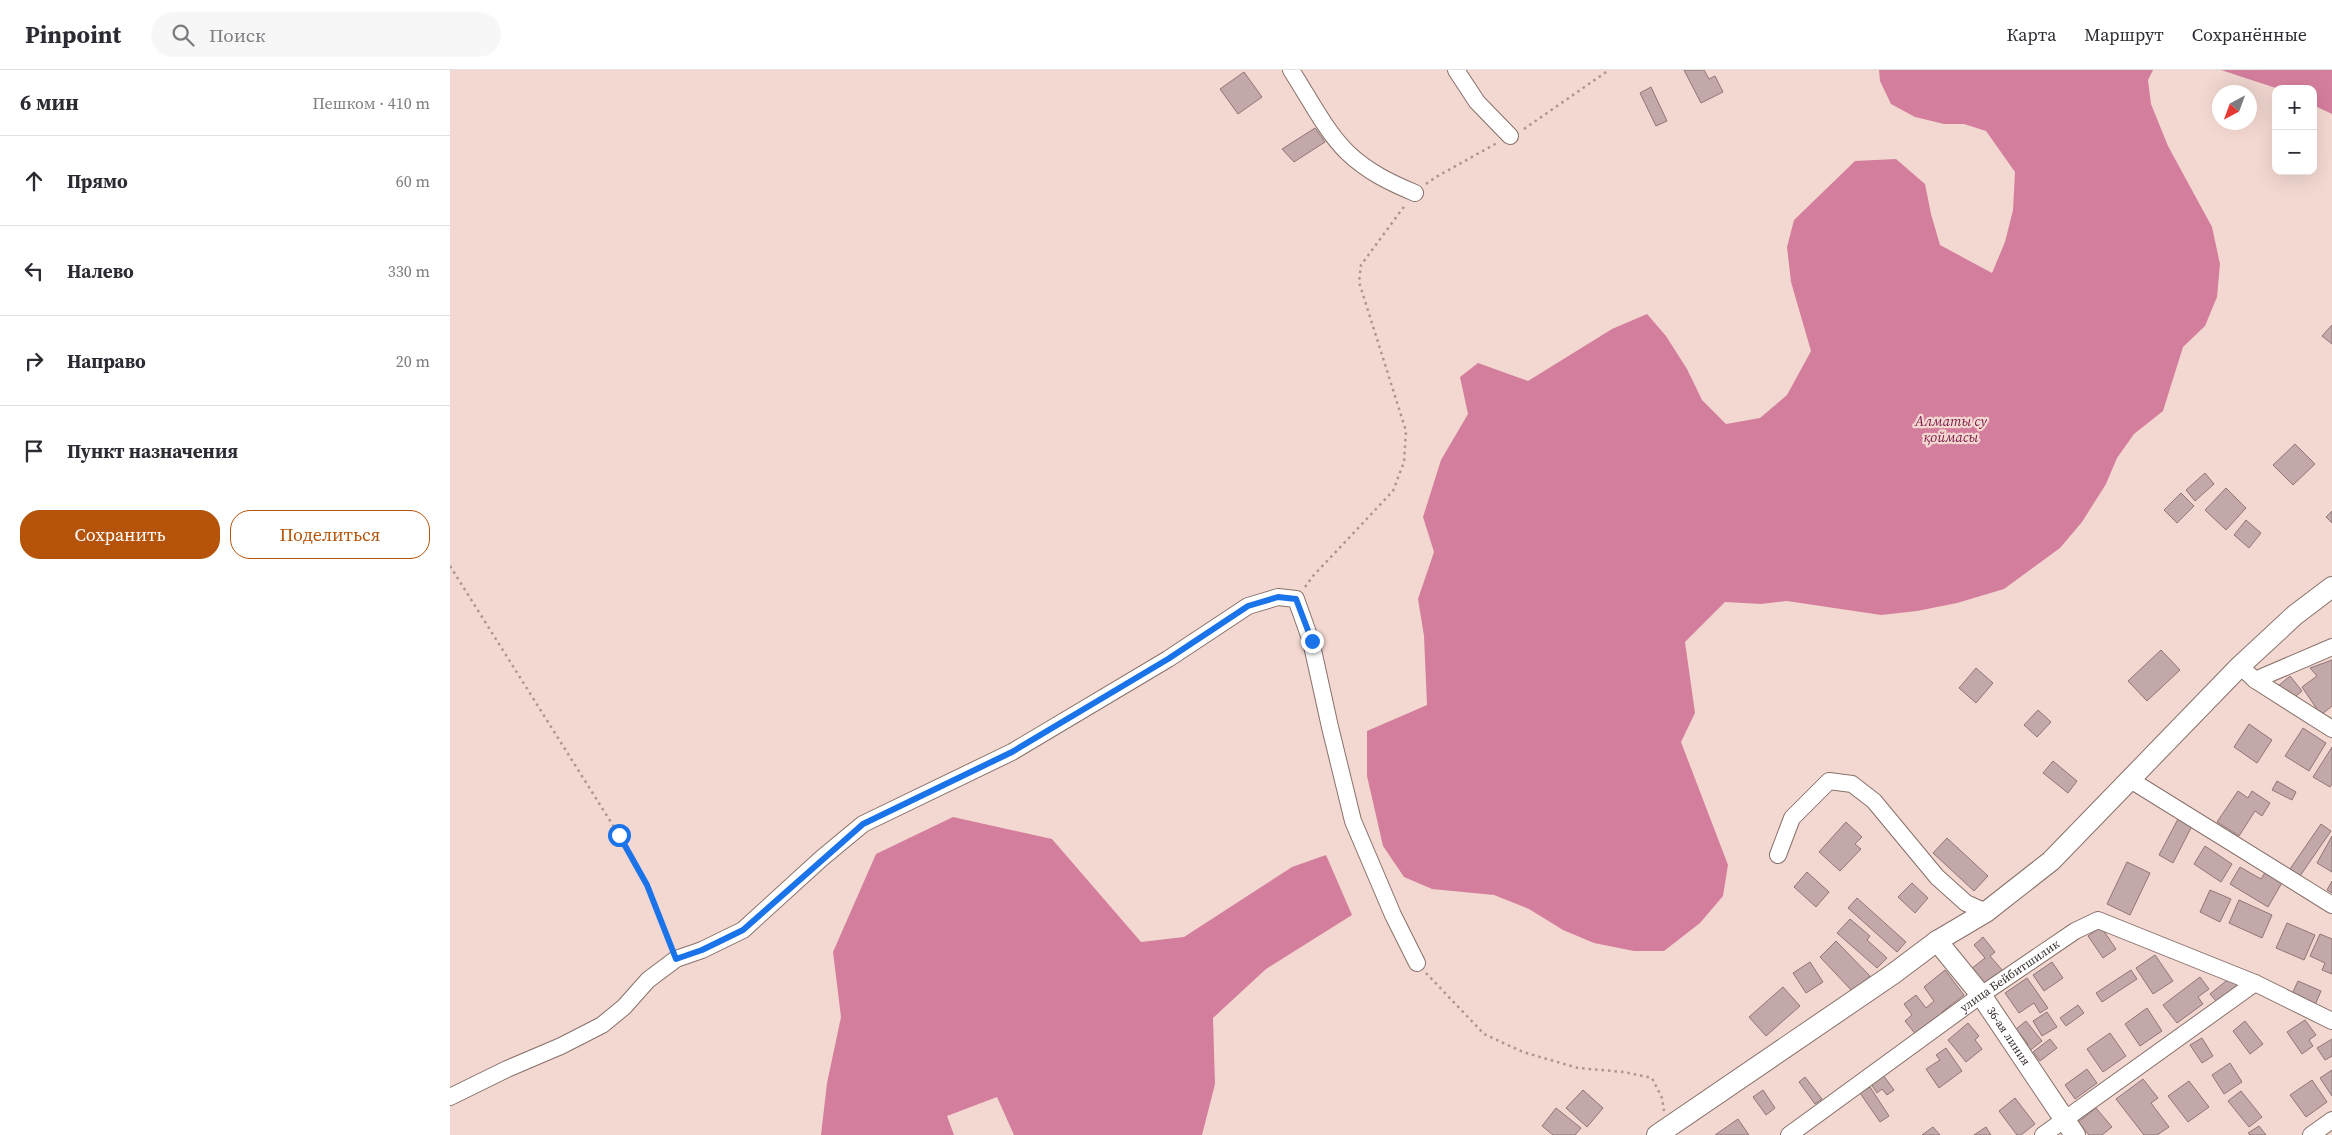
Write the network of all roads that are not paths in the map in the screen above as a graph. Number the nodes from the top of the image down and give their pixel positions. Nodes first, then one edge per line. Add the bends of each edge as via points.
1 (1291, 70) edge
2 (1456, 70) edge
3 (1510, 136) road end
4 (1415, 193) road end
5 (2332, 587) edge
6 (2332, 647) edge
7 (2240, 666) junction
8 (2255, 680) junction
9 (2332, 729) edge
10 (2129, 780) junction
11 (1778, 855) dead end
12 (2332, 905) edge
13 (1986, 912) junction
14 (1937, 941) junction
15 (1417, 963) road end
16 (2255, 983) junction
17 (1981, 995) junction
18 (2332, 1021) edge
19 (450, 1097) edge
20 (2332, 1120) edge
21 (2070, 1128) edge
22 (1662, 1131) edge
23 (1788, 1135) edge
24 (2043, 1135) edge
25 (2311, 1135) edge

1 - 4 street via 1348,153 1391,183
2 - 3 street via 1477,102
5 - 7 street via 2295,615
6 - 8 street
7 - 8 street
7 - 10 street
8 - 9 street
10 - 12 street
10 - 13 street via 2051,861
11 - 13 street via 1792,818 1829,781 1852,784 1874,801 1937,877 1966,903
13 - 14 street
14 - 17 street, 36-ая линия
14 - 22 street
15 - 19 street via 1354,821 1312,641 1296,599 1278,597 1248,606 1168,659 1012,752 863,824 743,930 676,959 648,980 624,1007 602,1025
16 - 17 street, улица Бейбитшилик via 2098,920
16 - 18 street
16 - 21 street
17 - 21 street, 36-ая линия
17 - 23 street, улица Бейбитшилик
20 - 25 street
21 - 24 street

